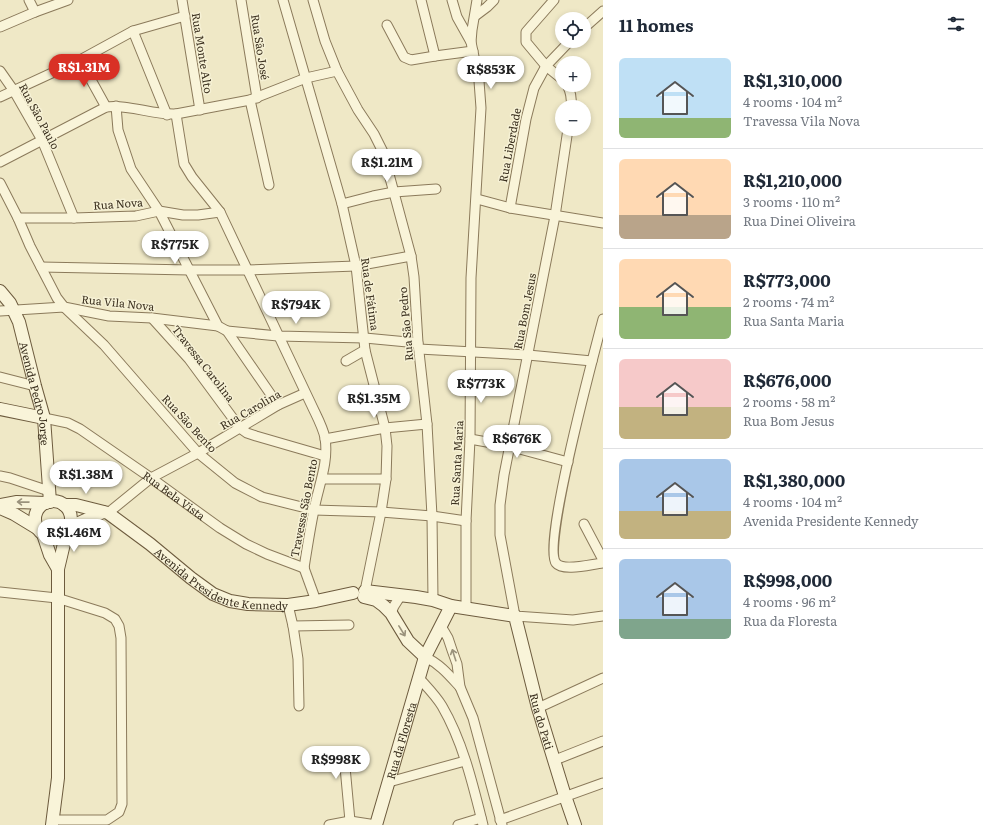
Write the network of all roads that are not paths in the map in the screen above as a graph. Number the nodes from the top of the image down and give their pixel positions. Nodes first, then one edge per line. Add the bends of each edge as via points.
1 (29, 0) edge
2 (68, 0) edge
3 (182, 0) edge
4 (241, 0) edge
5 (283, 0) edge
6 (313, 0) edge
7 (421, 0) edge
8 (452, 0) edge
9 (477, 0) edge
10 (494, 0) edge
11 (554, 0) edge
12 (603, 11) edge
13 (35, 12) junction
14 (185, 16) junction
15 (475, 16) junction
16 (591, 22) edge
17 (387, 24) dead end
18 (0, 27) edge
19 (133, 32) junction
20 (471, 42) junction
21 (563, 48) edge
22 (473, 52) junction
23 (435, 56) junction
24 (80, 60) junction
25 (546, 66) junction
26 (0, 71) edge
27 (337, 71) junction
28 (555, 73) edge
29 (306, 78) junction
30 (14, 91) junction
31 (0, 97) edge
32 (254, 99) junction
33 (116, 106) junction
34 (106, 107) junction
35 (200, 110) junction
36 (171, 114) junction
37 (567, 136) edge
38 (42, 140) junction
39 (0, 162) edge
40 (0, 183) edge
41 (270, 185) dead end
42 (436, 189) dead end
43 (394, 192) junction
44 (477, 199) junction
45 (342, 204) junction
46 (510, 208) junction
47 (159, 211) junction
48 (220, 212) junction
49 (555, 216) junction
50 (18, 218) junction
51 (74, 218) junction
52 (603, 223) edge
53 (411, 256) junction
54 (356, 266) junction
55 (41, 267) junction
56 (190, 270) junction
57 (247, 270) junction
58 (0, 291) edge
59 (64, 307) junction
60 (14, 310) junction
61 (0, 311) edge
62 (152, 318) junction
63 (603, 320) edge
64 (218, 326) junction
65 (227, 331) junction
66 (278, 336) junction
67 (365, 338) junction
68 (418, 346) junction
69 (365, 350) junction
70 (471, 351) junction
71 (528, 355) junction
72 (592, 360) junction
73 (346, 361) dead end
74 (0, 377) edge
75 (35, 386) junction
76 (305, 393) junction
77 (278, 405) junction
78 (0, 409) edge
79 (44, 418) junction
80 (427, 424) junction
81 (240, 428) junction
82 (384, 428) junction
83 (325, 438) junction
84 (470, 439) junction
85 (509, 446) junction
86 (198, 453) junction
87 (325, 456) junction
88 (568, 462) junction
89 (0, 476) edge
90 (151, 478) junction
91 (322, 479) junction
92 (386, 479) junction
93 (49, 498) junction
94 (0, 505) edge
95 (64, 505) junction
96 (0, 508) edge
97 (314, 510) junction
98 (381, 512) junction
99 (106, 513) junction
100 (432, 516) junction
101 (466, 520) junction
102 (584, 524) dead end
103 (68, 529) junction
104 (40, 531) junction
105 (602, 558) edge
106 (304, 568) junction
107 (58, 569) junction
108 (0, 592) edge
109 (361, 594) junction
110 (401, 595) junction
111 (57, 598) junction
112 (432, 600) junction
113 (316, 601) junction
114 (288, 605) junction
115 (451, 606) junction
116 (466, 608) junction
117 (392, 613) junction
118 (515, 616) junction
119 (603, 616) edge
120 (293, 626) junction
121 (349, 626) dead end
122 (441, 626) junction
123 (425, 657) junction
124 (419, 678) junction
125 (603, 678) edge
126 (460, 687) junction
127 (299, 706) dead end
128 (538, 708) junction
129 (603, 741) edge
130 (466, 760) junction
131 (555, 760) junction
132 (345, 767) dead end
133 (388, 782) junction
134 (603, 783) edge
135 (565, 796) junction
136 (350, 821) junction
137 (482, 821) edge
138 (52, 822) edge
139 (501, 823) edge
140 (329, 825) edge
141 (376, 825) edge
142 (458, 825) edge
143 (575, 825) edge

1 - 13 street
2 - 13 street
3 - 14 street, Rua Monte Alto
4 - 32 street, Rua São José via 250,44
5 - 29 street, Rua de Fátima
6 - 27 street, Rua São Pedro
7 - 23 street
8 - 20 street via 457,17
9 - 15 street
10 - 15 street
11 - 25 street via 526,32 525,38
12 - 16 street
13 - 18 street
14 - 19 street
14 - 35 street, Rua Monte Alto
15 - 20 street
17 - 23 street via 404,58 411,60
19 - 24 street
19 - 36 street, Travessa São Bento
20 - 22 street, Rua Santa Maria
21 - 25 street, Rua Liberdade
22 - 23 street
22 - 44 street, Rua Santa Maria via 481,108
24 - 30 street
24 - 34 street
25 - 28 street
25 - 46 street, Rua Liberdade via 529,103
26 - 30 street, Rua São Paulo
27 - 29 street
27 - 43 street, Rua São Pedro via 383,152
29 - 32 street
29 - 45 street, Rua de Fátima
30 - 31 street
30 - 38 street, Rua São Paulo
32 - 35 street
32 - 41 street, Rua São José
33 - 34 street
33 - 36 street
33 - 47 street via 118,130 131,169
34 - 38 street
35 - 36 street
36 - 48 street, Travessa São Bento via 184,164
37 - 49 street, Rua Bom Jesus
38 - 39 street
38 - 51 street, Rua São Paulo
40 - 50 street, Rua São Bento
42 - 43 street
43 - 45 street
43 - 53 street, Rua São Pedro
44 - 46 street
44 - 70 street, Rua Santa Maria via 471,278
45 - 54 street, Rua de Fátima
46 - 49 street
47 - 48 street, Rua Nova via 183,215
47 - 51 street, Rua Nova via 136,216
47 - 56 street
48 - 57 street, Travessa São Bento
49 - 52 street
49 - 71 street, Rua Bom Jesus
50 - 51 street, Rua Nova
50 - 55 street, Rua São Bento
53 - 54 street
53 - 68 street, Rua São Pedro
54 - 57 street
54 - 67 street, Rua de Fátima
55 - 56 street
55 - 59 street, Rua São Bento
56 - 57 street
56 - 64 street
57 - 66 street, Travessa São Bento
58 - 60 street, Avenida Pedro Jorge
59 - 60 street, Rua Vila Nova
59 - 62 street, Rua Vila Nova via 109,316
59 - 86 street, Rua São Bento via 104,345
60 - 61 street
60 - 75 street, Avenida Pedro Jorge
62 - 64 street, Rua Vila Nova
62 - 81 street, Travessa Carolina via 189,359
63 - 72 street
64 - 65 street
65 - 66 street
65 - 77 street
66 - 67 street
66 - 76 street, Travessa São Bento
67 - 68 street
67 - 69 street, Rua de Fátima
68 - 70 street
68 - 80 street, Rua São Pedro
69 - 73 street
69 - 82 street, Rua de Fátima
70 - 71 street
70 - 84 street, Rua Santa Maria
71 - 72 street
71 - 85 street, Rua Bom Jesus
72 - 88 street
74 - 75 street
75 - 79 street, Avenida Pedro Jorge
76 - 77 street, Rua Carolina
76 - 83 street, Travessa São Bento
77 - 81 street, Rua Carolina
78 - 79 street, Rua Bela Vista
79 - 90 street, Rua Bela Vista via 68,423 80,429
79 - 93 street, Avenida Pedro Jorge
80 - 82 street
80 - 100 street, Rua São Pedro
81 - 86 street, Rua Carolina
81 - 87 street, Travessa Carolina via 256,436
82 - 83 street
82 - 92 street, Rua de Fátima via 387,446
83 - 87 street, Travessa São Bento
84 - 85 street
84 - 101 street, Rua Santa Maria
85 - 88 street
85 - 118 street, Rua Bom Jesus via 500,505 500,535
86 - 90 street, Rua Carolina
86 - 97 street, Rua São Bento via 247,490 262,497
87 - 91 street, Travessa São Bento
88 - 105 street via 556,520 554,560 561,567 568,567
89 - 93 street via 10,478
90 - 99 street, Rua Carolina
90 - 106 street, Rua Bela Vista via 246,544
91 - 92 street
91 - 97 street, Travessa São Bento
92 - 98 street, Rua de Fátima
93 -> 94 street, Avenida Presidente Kennedy
93 - 95 street, Avenida Presidente Kennedy
93 - 104 street via 36,513 35,520
95 - 99 street, Avenida Presidente Kennedy via 76,505
95 - 103 street via 71,519
96 - 104 street
97 - 98 street, Rua São Bento
97 - 106 street, Travessa São Bento
98 - 100 street, Rua São Bento
98 - 109 street, Rua de Fátima
99 - 103 street
99 - 114 street, Avenida Presidente Kennedy via 213,594 230,601 248,604
100 - 101 street, Rua São Bento
100 - 112 street, Rua São Pedro
101 - 116 street, Rua Santa Maria
102 - 105 street
103 - 104 street via 60,536 51,538
103 - 107 street
104 - 107 street
106 - 113 street
107 - 111 street
108 - 111 street
109 - 110 street, Avenida Presidente Kennedy
109 - 113 street, Avenida Presidente Kennedy
109 - 117 street via 376,600
110 - 112 street, Avenida Presidente Kennedy
110 - 117 street
111 - 138 street via 58,778
111 - 138 street via 105,613 115,619 119,626 122,804 119,812 107,820
112 - 115 street, Avenida Presidente Kennedy
113 - 114 street, Avenida Presidente Kennedy
114 - 120 street
115 - 116 street, Avenida Presidente Kennedy
115 - 122 street, Rua da Floresta
116 - 118 street, Avenida Presidente Kennedy
117 -> 123 street via 408,641
118 - 119 street via 572,620
118 - 128 street, Rua do Pati
120 - 121 street
120 - 127 street via 298,660
122 - 123 street, Rua da Floresta
126 -> 122 street via 457,664
123 - 124 street, Rua da Floresta
123 - 126 street via 436,662
124 - 130 street via 441,705
124 - 133 street, Rua da Floresta
125 - 128 street
126 - 139 street via 473,718
128 - 131 street, Rua do Pati
129 - 131 street
130 - 133 street
130 - 137 street
131 - 135 street, Rua do Pati
132 - 136 street
133 - 141 street, Rua da Floresta
134 - 135 street
135 - 139 street
135 - 143 street, Rua do Pati
136 - 140 street
136 - 141 street
137 - 142 street

